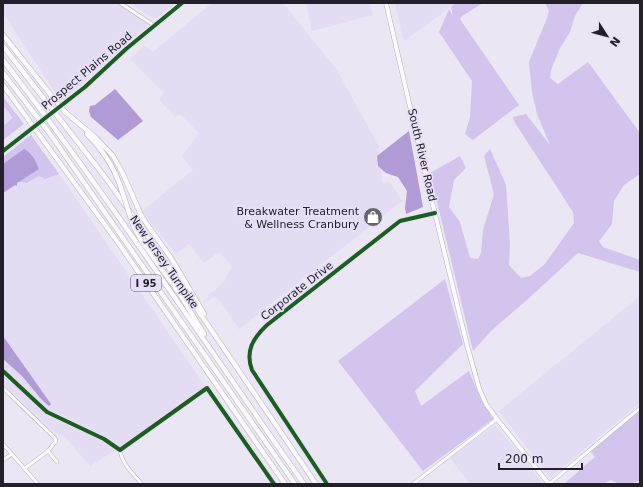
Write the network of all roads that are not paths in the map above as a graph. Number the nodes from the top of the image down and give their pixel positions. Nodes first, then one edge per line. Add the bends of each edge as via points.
1 (120, 3) edge
2 (182, 3) edge
3 (386, 3) edge
4 (154, 26) junction
5 (3, 35) edge
6 (3, 46) edge
7 (3, 60) edge
8 (3, 73) edge
9 (3, 84) edge
10 (65, 112) junction
11 (3, 151) edge
12 (435, 212) junction
13 (221, 345) junction
14 (3, 371) edge
15 (4, 390) edge
16 (240, 391) junction
17 (640, 408) edge
18 (497, 420) junction
19 (3, 444) edge
20 (120, 450) junction
21 (48, 451) junction
22 (12, 454) junction
23 (3, 460) edge
24 (57, 462) dead end
25 (24, 469) junction
26 (34, 480) junction
27 (29, 484) edge
28 (38, 484) edge
29 (142, 484) edge
30 (274, 484) edge
31 (285, 484) edge
32 (295, 484) edge
33 (304, 484) edge
34 (316, 484) edge
35 (326, 484) edge
36 (413, 484) edge
37 (549, 484) edge

1 - 4 street
2 - 4 street, Prospect Plains Road
3 - 12 main road, South River Road
4 - 11 street, Prospect Plains Road, bridge via 85,87
5 - 10 highway
6 - 13 highway, New Jersey Turnpike / I 95 via 105,177
7 - 16 highway, New Jersey Turnpike / I 95 via 54,126
8 - 32 highway, New Jersey Turnpike / I 95 via 48,131
9 - 31 highway, I 95 via 119,244
10 - 13 highway via 113,156 142,216 171,258
10 - 16 highway, bridge via 105,154 115,171 133,225 189,308
12 - 18 main road, South River Road via 476,377 484,399
12 - 35 street, Corporate Drive via 400,221 267,325 251,344 248,357 252,370
13 - 34 highway, New Jersey Turnpike / I 95
14 - 20 street via 47,412 104,439
15 - 21 street via 55,438 56,441
16 - 33 highway, New Jersey Turnpike / I 95
17 - 37 street
18 - 36 street
18 - 37 main road, South River Road
19 - 22 street
20 - 29 street via 121,458
20 - 30 street via 207,388
21 - 24 street
21 - 25 street
22 - 23 street
22 - 25 street
25 - 26 street
26 - 27 street
26 - 28 street

